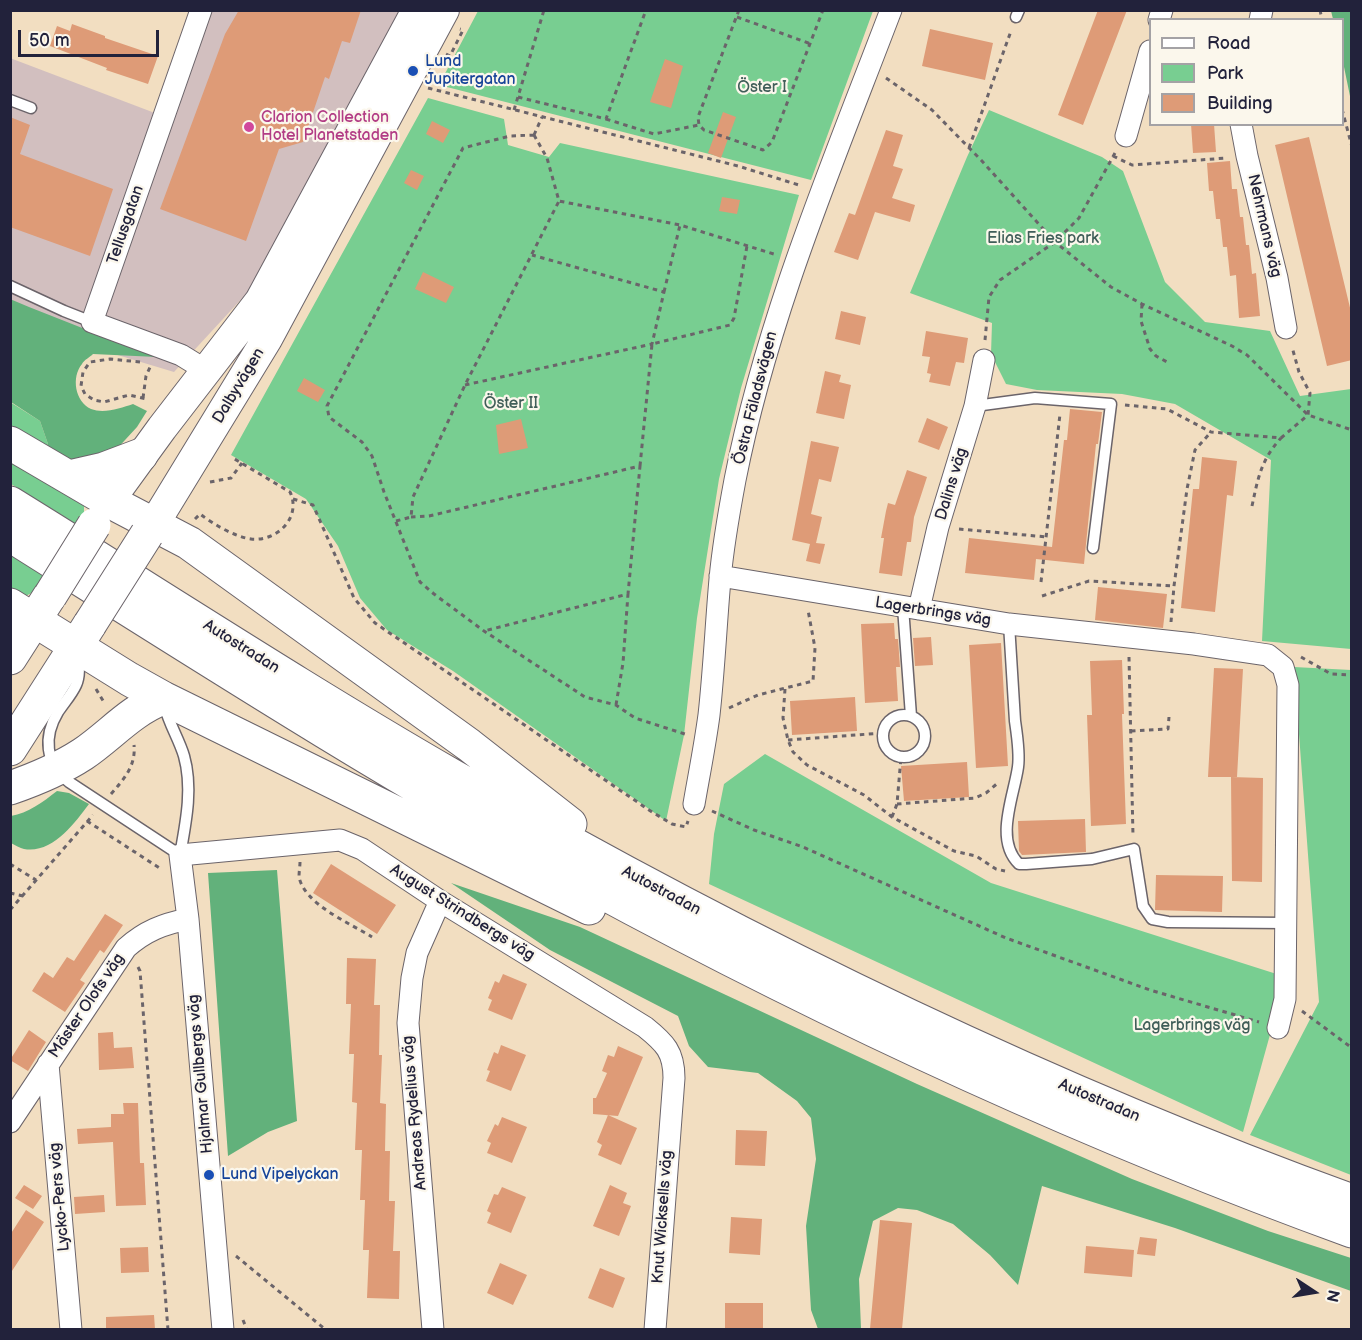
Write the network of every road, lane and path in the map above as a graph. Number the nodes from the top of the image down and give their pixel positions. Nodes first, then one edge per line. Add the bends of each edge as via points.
1 (417, 10) edge
2 (544, 10) edge
3 (646, 10) edge
4 (739, 10) edge
5 (823, 10) edge
6 (891, 10) edge
7 (195, 12) edge
8 (1017, 14) edge
9 (736, 17) junction
10 (454, 20) edge
11 (811, 44) junction
12 (1149, 55) edge
13 (450, 56) dead end
14 (870, 67) junction
15 (423, 87) dead end
16 (518, 97) junction
17 (10, 100) edge
18 (31, 108) dead end
19 (514, 110) junction
20 (542, 117) junction
21 (1344, 117) edge
22 (606, 119) junction
23 (699, 125) junction
24 (1241, 126) edge
25 (534, 135) junction
26 (1126, 136) joint
27 (1352, 147) edge
28 (969, 148) junction
29 (1113, 156) junction
30 (1247, 156) junction
31 (821, 192) junction
32 (559, 201) junction
33 (680, 225) junction
34 (1055, 242) junction
35 (747, 246) junction
36 (532, 255) junction
37 (797, 259) junction
38 (10, 286) edge
39 (664, 292) junction
40 (1142, 304) junction
41 (92, 322) junction
42 (1286, 328) joint
43 (652, 344) junction
44 (984, 360) joint
45 (1170, 363) dead end
46 (151, 364) dead end
47 (207, 371) junction
48 (465, 385) junction
49 (143, 398) dead end
50 (1062, 400) junction
51 (1111, 404) junction
52 (975, 406) junction
53 (1308, 415) junction
54 (1352, 430) edge
55 (1210, 432) junction
56 (1281, 438) junction
57 (10, 443) edge
58 (141, 455) junction
59 (233, 458) dead end
60 (242, 463) junction
61 (640, 466) junction
62 (69, 477) junction
63 (210, 482) dead end
64 (293, 499) junction
65 (10, 503) edge
66 (1252, 506) dead end
67 (101, 513) junction
68 (200, 514) dead end
69 (411, 517) junction
70 (396, 521) junction
71 (938, 527) junction
72 (151, 529) junction
73 (10, 535) edge
74 (1047, 537) junction
75 (1093, 548) dead end
76 (720, 576) junction
77 (1041, 582) dead end
78 (1174, 586) junction
79 (805, 590) junction
80 (628, 594) junction
81 (1042, 596) dead end
82 (32, 607) edge
83 (911, 608) junction
84 (1008, 624) junction
85 (484, 631) junction
86 (83, 635) junction
87 (1129, 637) junction
88 (1170, 641) junction
89 (1268, 655) junction
90 (10, 658) edge
91 (1352, 675) edge
92 (785, 689) junction
93 (163, 698) junction
94 (616, 705) junction
95 (709, 716) junction
96 (911, 716) junction
97 (1169, 717) dead end
98 (1131, 731) junction
99 (883, 733) junction
100 (788, 740) junction
101 (10, 748) edge
102 (901, 757) junction
103 (1019, 765) junction
104 (56, 770) junction
105 (10, 788) edge
106 (694, 804) junction
107 (897, 804) junction
108 (892, 817) junction
109 (87, 821) dead end
110 (302, 842) junction
111 (1134, 849) junction
112 (180, 855) junction
113 (10, 864) edge
114 (1019, 864) junction
115 (162, 870) dead end
116 (36, 880) dead end
117 (644, 883) junction
118 (10, 893) edge
119 (23, 896) dead end
120 (440, 901) junction
121 (188, 920) junction
122 (1286, 923) junction
123 (372, 937) dead end
124 (126, 948) junction
125 (1285, 999) junction
126 (848, 1018) junction
127 (1278, 1028) joint
128 (1352, 1048) edge
129 (48, 1064) junction
130 (672, 1104) joint
131 (10, 1122) edge
132 (1352, 1201) edge
133 (1352, 1231) edge
134 (230, 1251) dead end
135 (71, 1329) edge
136 (168, 1329) edge
137 (223, 1329) edge
138 (326, 1329) edge
139 (433, 1329) edge
140 (655, 1329) edge

1 - 47 main road, Dalbyvägen via 260,301
2 - 16 path
3 - 22 path
4 - 9 path
5 - 11 path
6 - 14 street, Östra Fäladsvägen
7 - 41 street, Tellusgatan
8 - 28 path
9 - 11 path
9 - 23 path via 698,117
10 - 13 path
10 - 72 main road, Dalbyvägen
11 - 23 path via 769,147 763,150
12 - 26 street
14 - 28 path via 932,110
14 - 31 street, Östra Fäladsvägen
15 - 19 path
16 - 19 path
16 - 22 path
17 - 18 lane
19 - 20 path
20 - 25 path
20 - 31 path via 738,166
21 - 27 path
22 - 23 path via 654,134
24 - 30 street, Nehrmans väg
25 - 32 path via 547,158
25 - 70 path via 510,136 463,147 327,406 329,417 362,442 372,456
26 - 29 path
28 - 34 path
29 - 30 path via 1132,165
29 - 34 path via 1079,218
30 - 42 street, Nehrmans väg
31 - 37 street, Östra Fäladsvägen
32 - 33 path
32 - 36 path
33 - 35 path
33 - 39 path
34 - 40 path via 1110,287
34 - 44 path via 1000,280 989,297
35 - 37 path
35 - 43 path via 730,325
36 - 39 path
36 - 48 path
37 - 76 street, Östra Fäladsvägen via 773,328 735,480
38 - 41 lane
39 - 43 path
40 - 45 path via 1141,321 1150,349
40 - 53 path via 1247,355
41 - 47 street via 181,355
42 - 53 path via 1299,372 1310,393
43 - 48 path
43 - 61 path
44 - 52 street, Dalins väg
46 - 49 path
47 - 58 main road, Dalbyvägen
48 - 69 path via 413,497
50 - 51 lane
50 - 52 lane via 1035,398
50 - 74 path
51 - 55 path via 1167,409
51 - 75 lane
52 - 71 street, Dalins väg
53 - 54 path
53 - 56 path
55 - 56 path
55 - 78 path via 1195,450
56 - 66 path via 1259,471
57 - 62 main road
58 - 62 main road
58 - 67 main road, Dalbyvägen
59 - 60 path
60 - 63 path via 231,478
60 - 64 path via 290,492
61 - 69 path
61 - 80 path
62 - 67 main road
64 - 68 path via 287,524 277,534 260,539 241,536
64 - 106 path via 313,505 354,598 375,623 672,824 686,827
65 - 117 main road, Autostradan via 448,773
67 - 72 main road
67 - 82 main road, Dalbyvägen, bridge
69 - 70 path
70 - 85 path via 420,582
71 - 74 path
71 - 83 street, Dalins väg
72 - 86 main road, Dalbyvägen, bridge
72 - 117 main road via 189,543 469,745
73 - 126 main road, Autostradan via 435,797 582,881
74 - 77 path
76 - 79 street, Lagerbrings väg
76 - 95 street, Östra Fäladsvägen
78 - 81 path via 1089,581
78 - 88 path
79 - 83 street, Lagerbrings väg
79 - 92 path via 815,648 813,681
80 - 85 path
80 - 94 path
82 - 86 main road
82 - 90 main road, Dalbyvägen
83 - 84 street, Lagerbrings väg
83 - 96 lane
84 - 87 street, Lagerbrings väg
84 - 103 lane
85 - 94 path via 585,697
86 - 93 main road
86 - 101 main road, Dalbyvägen
86 - 104 lane via 76,685 58,712 49,737 50,758
87 - 88 street, Lagerbrings väg
87 - 98 path
88 - 89 street, Lagerbrings väg
89 - 91 path via 1282,650 1331,674
89 - 122 street via 1283,668 1288,685
92 - 95 path via 758,694
92 - 100 path via 783,718
93 - 104 main road via 145,705
93 - 112 lane via 188,776
93 - 126 main road via 606,916
94 - 95 path via 635,718 684,735 697,729
95 - 106 street, Östra Fäladsvägen
96 - 99 lane via 892,719
96 - 102 lane via 923,727 924,743 916,753
97 - 98 path via 1168,729
98 - 111 path
99 - 100 path
99 - 102 lane via 887,748
100 - 108 path via 793,752 807,765 864,795
102 - 107 path
103 - 107 path via 975,798
103 - 114 lane via 1007,832 1012,857
104 - 105 main road
104 - 112 lane
106 - 127 path via 804,847 1006,938 1150,990
107 - 108 path
108 - 114 path via 996,869 1010,872
109 - 115 path
110 - 112 street, August Strindbergs väg
110 - 120 street, August Strindbergs väg via 351,843
110 - 123 path via 299,877 309,896
111 - 114 lane via 1092,859
111 - 122 lane via 1143,906 1152,919
112 - 121 street, Hjalmar Gullbergs väg
113 - 116 path
117 - 132 main road, Autostradan via 858,991 1006,1060 1156,1125
118 - 119 path
120 - 130 street, August Strindbergs väg via 645,1027 663,1042 674,1065
120 - 139 street, Andreas Rydelius väg via 417,953 408,1023
121 - 124 street, Mäster Olofs väg via 156,927
121 - 137 street, Hjalmar Gullbergs väg
122 - 125 street
124 - 129 street, Mäster Olofs väg
124 - 136 path via 140,971
125 - 127 street
125 - 128 path
126 - 133 main road, Autostradan via 1088,1127
129 - 131 street, Mäster Olofs väg
129 - 135 street, Lycko-Pers väg
130 - 140 street, Knut Wicksells väg
134 - 138 path

